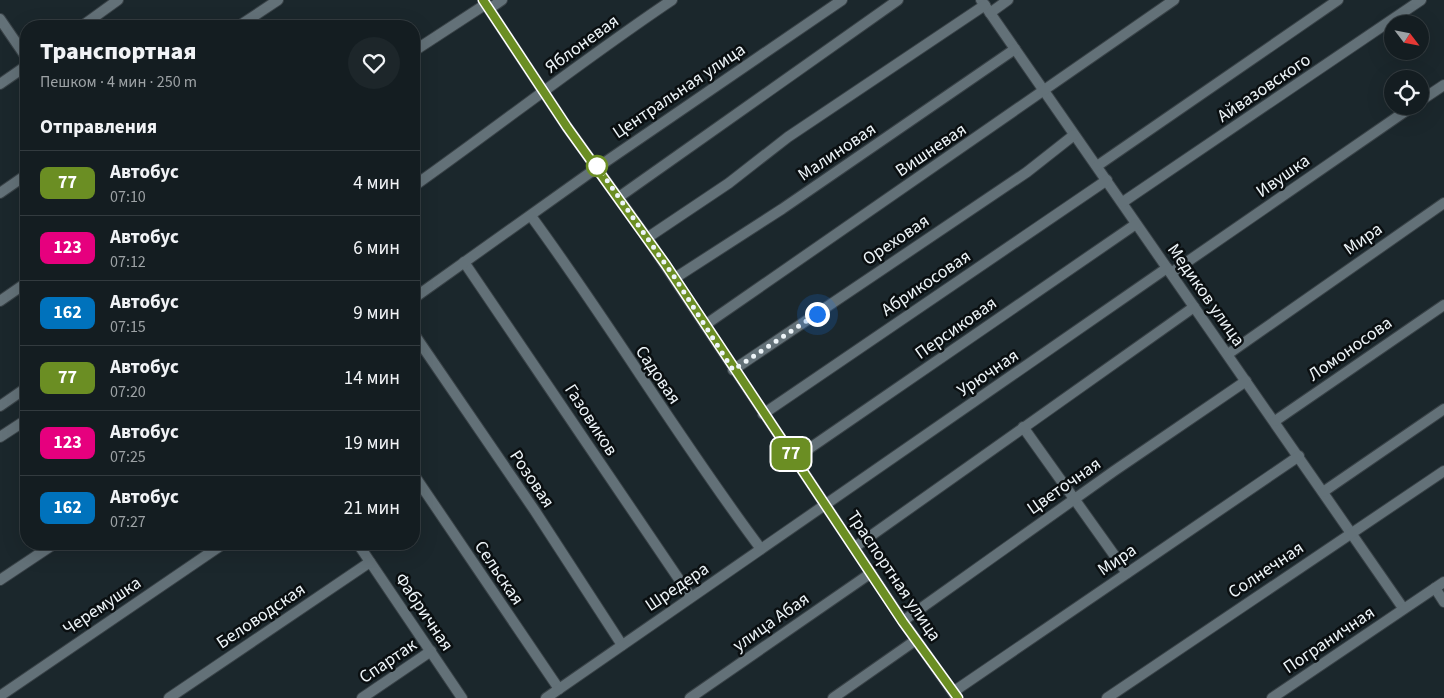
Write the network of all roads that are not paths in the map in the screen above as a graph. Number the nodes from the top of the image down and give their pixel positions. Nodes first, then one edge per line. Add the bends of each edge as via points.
1 (118, 0) edge
2 (278, 0) edge
3 (502, 0) edge
4 (672, 0) edge
5 (842, 0) edge
6 (898, 0) edge
7 (1008, 0) edge
8 (1174, 0) edge
9 (1338, 0) edge
10 (1422, 0) edge
11 (486, 5) edge
12 (986, 6) edge
13 (0, 20) edge
14 (90, 20) edge
15 (248, 20) edge
16 (420, 46) edge
17 (20, 48) edge
18 (1015, 49) junction
19 (20, 70) edge
20 (0, 84) edge
21 (1444, 85) edge
22 (1044, 90) junction
23 (544, 92) junction
24 (1429, 96) edge
25 (1400, 115) edge
26 (1074, 135) junction
27 (1097, 166) junction
28 (598, 167) junction
29 (20, 179) edge
30 (1107, 180) junction
31 (420, 182) edge
32 (0, 193) edge
33 (619, 198) junction
34 (1123, 202) junction
35 (1444, 203) edge
36 (531, 216) junction
37 (1136, 224) junction
38 (647, 238) junction
39 (464, 262) junction
40 (1169, 270) junction
41 (675, 278) junction
42 (20, 287) edge
43 (420, 294) edge
44 (0, 301) edge
45 (1444, 305) edge
46 (1194, 307) junction
47 (705, 325) junction
48 (420, 343) edge
49 (1228, 354) junction
50 (733, 370) junction
51 (1246, 381) junction
52 (20, 392) edge
53 (0, 406) edge
54 (1444, 409) edge
55 (764, 414) junction
56 (1275, 421) junction
57 (20, 424) edge
58 (1023, 427) junction
59 (0, 437) edge
60 (1299, 456) junction
61 (794, 460) junction
62 (1444, 471) edge
63 (420, 484) edge
64 (1323, 492) junction
65 (1074, 499) junction
66 (826, 503) junction
67 (1350, 532) junction
68 (855, 547) junction
69 (761, 549) junction
70 (45, 550) edge
71 (213, 550) edge
72 (362, 550) edge
73 (370, 562) junction
74 (871, 573) junction
75 (1127, 573) junction
76 (0, 580) edge
77 (1444, 582) edge
78 (1435, 588) junction
79 (691, 597) junction
80 (1444, 602) edge
81 (1403, 608) junction
82 (903, 622) junction
83 (916, 640) junction
84 (622, 645) junction
85 (431, 651) junction
86 (559, 689) junction
87 (955, 695) edge
88 (0, 696) edge
89 (169, 698) edge
90 (362, 698) edge
91 (462, 698) edge
92 (546, 698) edge
93 (690, 698) edge
94 (833, 698) edge
95 (1107, 698) edge
96 (1272, 698) edge

1 - 14 street
2 - 15 street
3 - 11 street
4 - 23 street, Яблоневая
5 - 28 street, Центральная улица
6 - 33 street
7 - 12 street
8 - 22 street, Вишневая
9 - 27 street
10 - 34 street, Айвазовского
11 - 16 street
11 - 23 street, Траспортная улица
12 - 18 street, Медиков улица
12 - 38 street via 788,137 729,183
13 - 17 street
18 - 22 street, Медиков улица
18 - 41 street, Малиновая via 782,210
19 - 20 street
21 - 24 street
22 - 26 street, Медиков улица
22 - 47 street, Вишневая
23 - 28 street, Траспортная улица
23 - 31 street, Яблоневая
25 - 40 street, Ивушка
26 - 27 street, Медиков улица
26 - 50 street, Ореховая via 1027,172
27 - 30 street, Медиков улица
28 - 33 street, Траспортная улица
28 - 36 street, Центральная улица
29 - 32 street
30 - 34 street, Медиков улица
30 - 55 street, Абрикосовая
33 - 38 street, Траспортная улица
34 - 37 street, Медиков улица
35 - 49 street, Мира
36 - 39 street, Центральная улица
36 - 69 street, Садовая via 690,451
37 - 40 street, Медиков улица
37 - 61 street, Персиковая
38 - 41 street, Траспортная улица
39 - 43 street, Центральная улица
39 - 79 street, Газовиков
40 - 46 street, Медиков улица
40 - 66 street, Урючная
41 - 47 street, Траспортная улица
42 - 44 street
45 - 56 street, Ломоносова
46 - 49 street, Медиков улица
46 - 58 street
47 - 50 street, Траспортная улица
48 - 84 street, Розовая
49 - 51 street, Медиков улица
50 - 55 street, Траспортная улица
51 - 56 street, Медиков улица
51 - 65 street, Цветочная
52 - 53 street
54 - 64 street
55 - 61 street, Траспортная улица
56 - 60 street, Медиков улица
57 - 59 street
58 - 65 street
58 - 68 street
60 - 64 street, Медиков улица
60 - 75 street, Мира
61 - 66 street, Траспортная улица
62 - 67 street, Солнечная via 1363,527
63 - 86 street, Сельская
64 - 67 street, Медиков улица
65 - 75 street
65 - 82 street, Цветочная
66 - 68 street, Траспортная улица
66 - 69 street, Шредера
67 - 81 street, Медиков улица
67 - 95 street, Солнечная
68 - 74 street, Траспортная улица
69 - 79 street, Шредера
70 - 76 street
71 - 88 street, Черемушка
72 - 73 street, Фабричная
73 - 85 street, Фабричная
73 - 89 street, Беловодская
74 - 82 street, Траспортная улица
74 - 93 street, улица Абая
75 - 87 street, Мира
77 - 78 street, Пограничная
78 - 80 street
78 - 81 street, Пограничная
79 - 84 street, Шредера
81 - 96 street, Пограничная
82 - 83 street, Траспортная улица
83 - 87 street, Траспортная улица
83 - 94 street
84 - 86 street, Шредера
85 - 90 street, Спартак
85 - 91 street, Фабричная
86 - 92 street, Шредера

